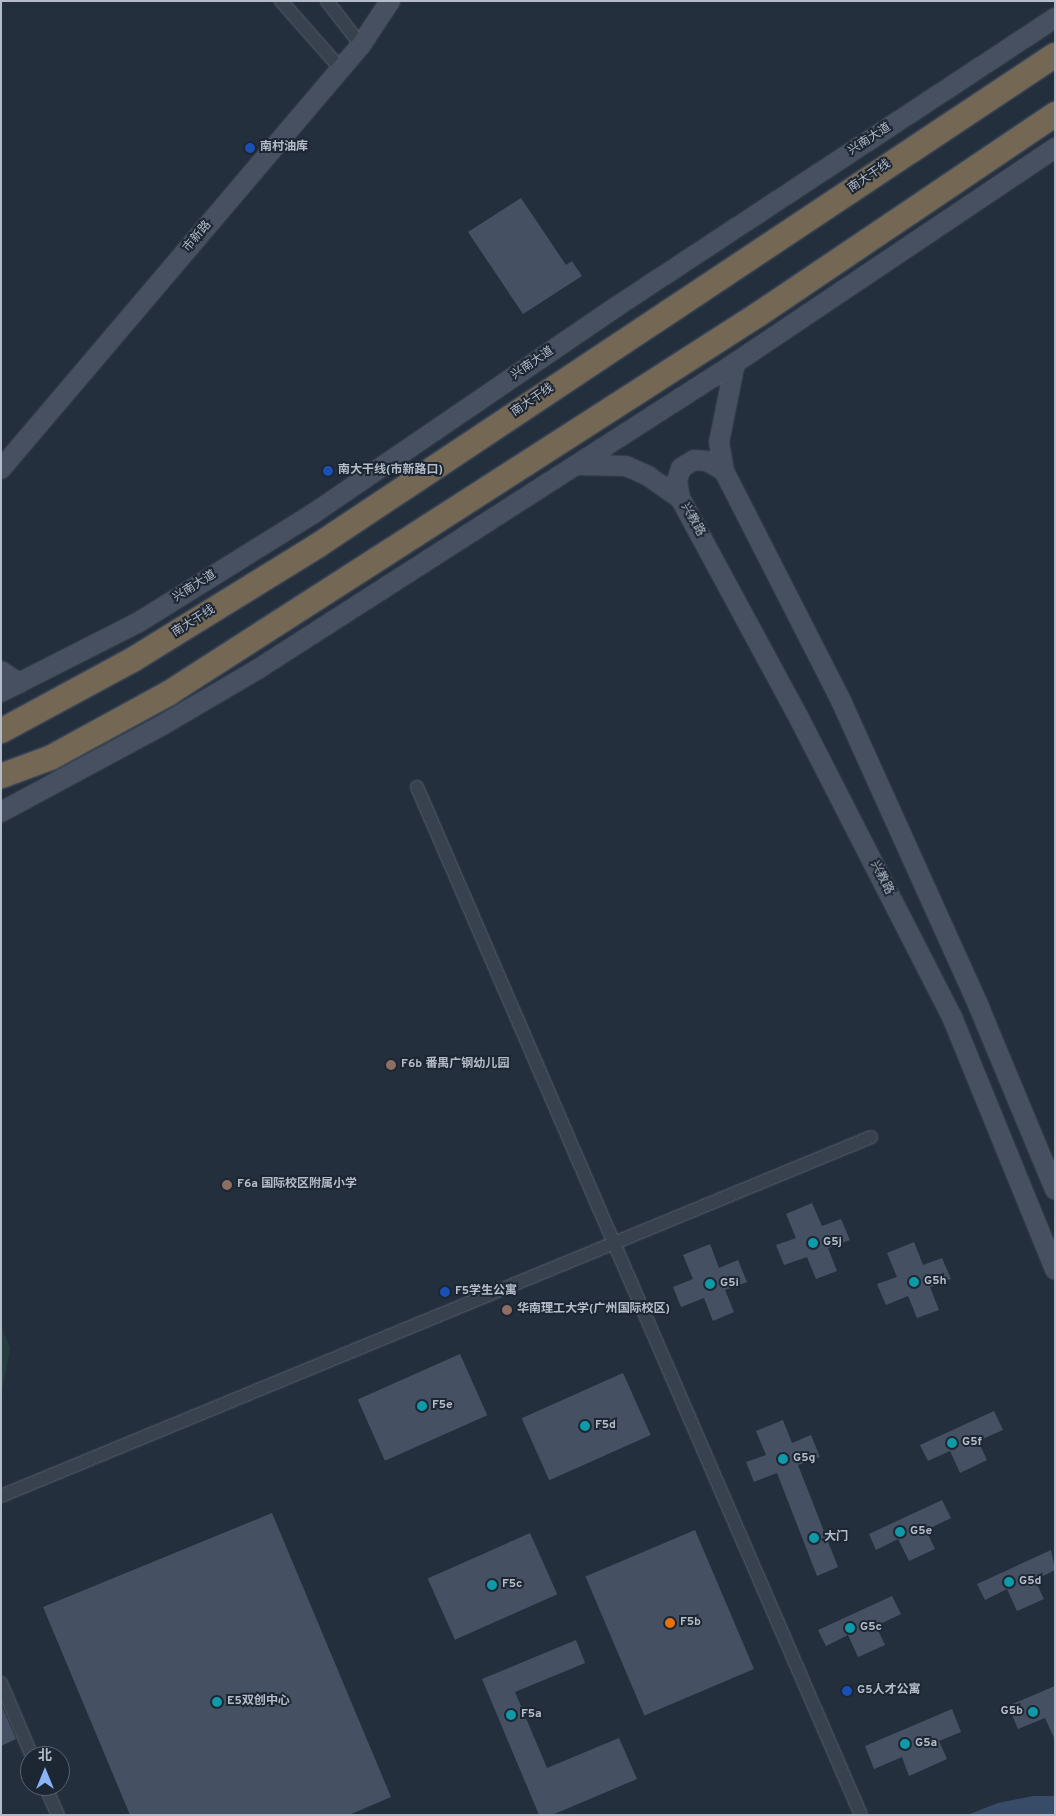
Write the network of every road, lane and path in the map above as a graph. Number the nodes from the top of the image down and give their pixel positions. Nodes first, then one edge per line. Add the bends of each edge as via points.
1 (281, 1) edge
2 (327, 1) edge
3 (390, 1) edge
4 (1055, 18) edge
5 (361, 45) junction
6 (1055, 54) edge
7 (341, 70) junction
8 (1055, 114) edge
9 (1055, 148) edge
10 (735, 363) junction
11 (576, 465) junction
12 (1, 469) edge
13 (724, 471) junction
14 (680, 498) junction
15 (134, 658) junction
16 (1, 672) edge
17 (19, 682) junction
18 (1, 692) edge
19 (1, 712) edge
20 (1, 731) edge
21 (50, 758) junction
22 (1, 776) edge
23 (418, 787) dead end
24 (1, 791) edge
25 (1, 812) edge
26 (871, 1137) dead end
27 (1055, 1190) edge
28 (616, 1244) junction
29 (1055, 1270) edge
30 (1, 1496) edge
31 (1, 1683) edge
32 (28, 1746) edge
33 (49, 1796) edge
34 (860, 1811) edge
35 (58, 1815) edge

1 - 7 street
2 - 5 street
3 - 5 street, 市新路
4 - 17 street, 兴南大道 via 627,300 314,512 139,622
5 - 7 street, 市新路
6 - 15 highway, 南大干线 via 317,546
7 - 12 street, 市新路
8 - 21 highway via 759,314 196,676
9 - 10 street
10 - 11 street
10 - 13 street via 719,442
11 - 14 street via 626,466 648,476
11 - 25 street via 258,669 161,726
13 - 14 street via 707,461 694,460 681,468 677,481
13 - 27 street via 842,703 979,1008
14 - 29 street, 兴教路 via 800,720 952,1017
15 - 19 highway
15 - 20 highway, 南大干线
16 - 17 street
17 - 18 street, 兴南大道
21 - 22 highway
21 - 24 highway
23 - 28 street
26 - 28 street
28 - 30 street
28 - 34 street
31 - 32 street
33 - 35 street

